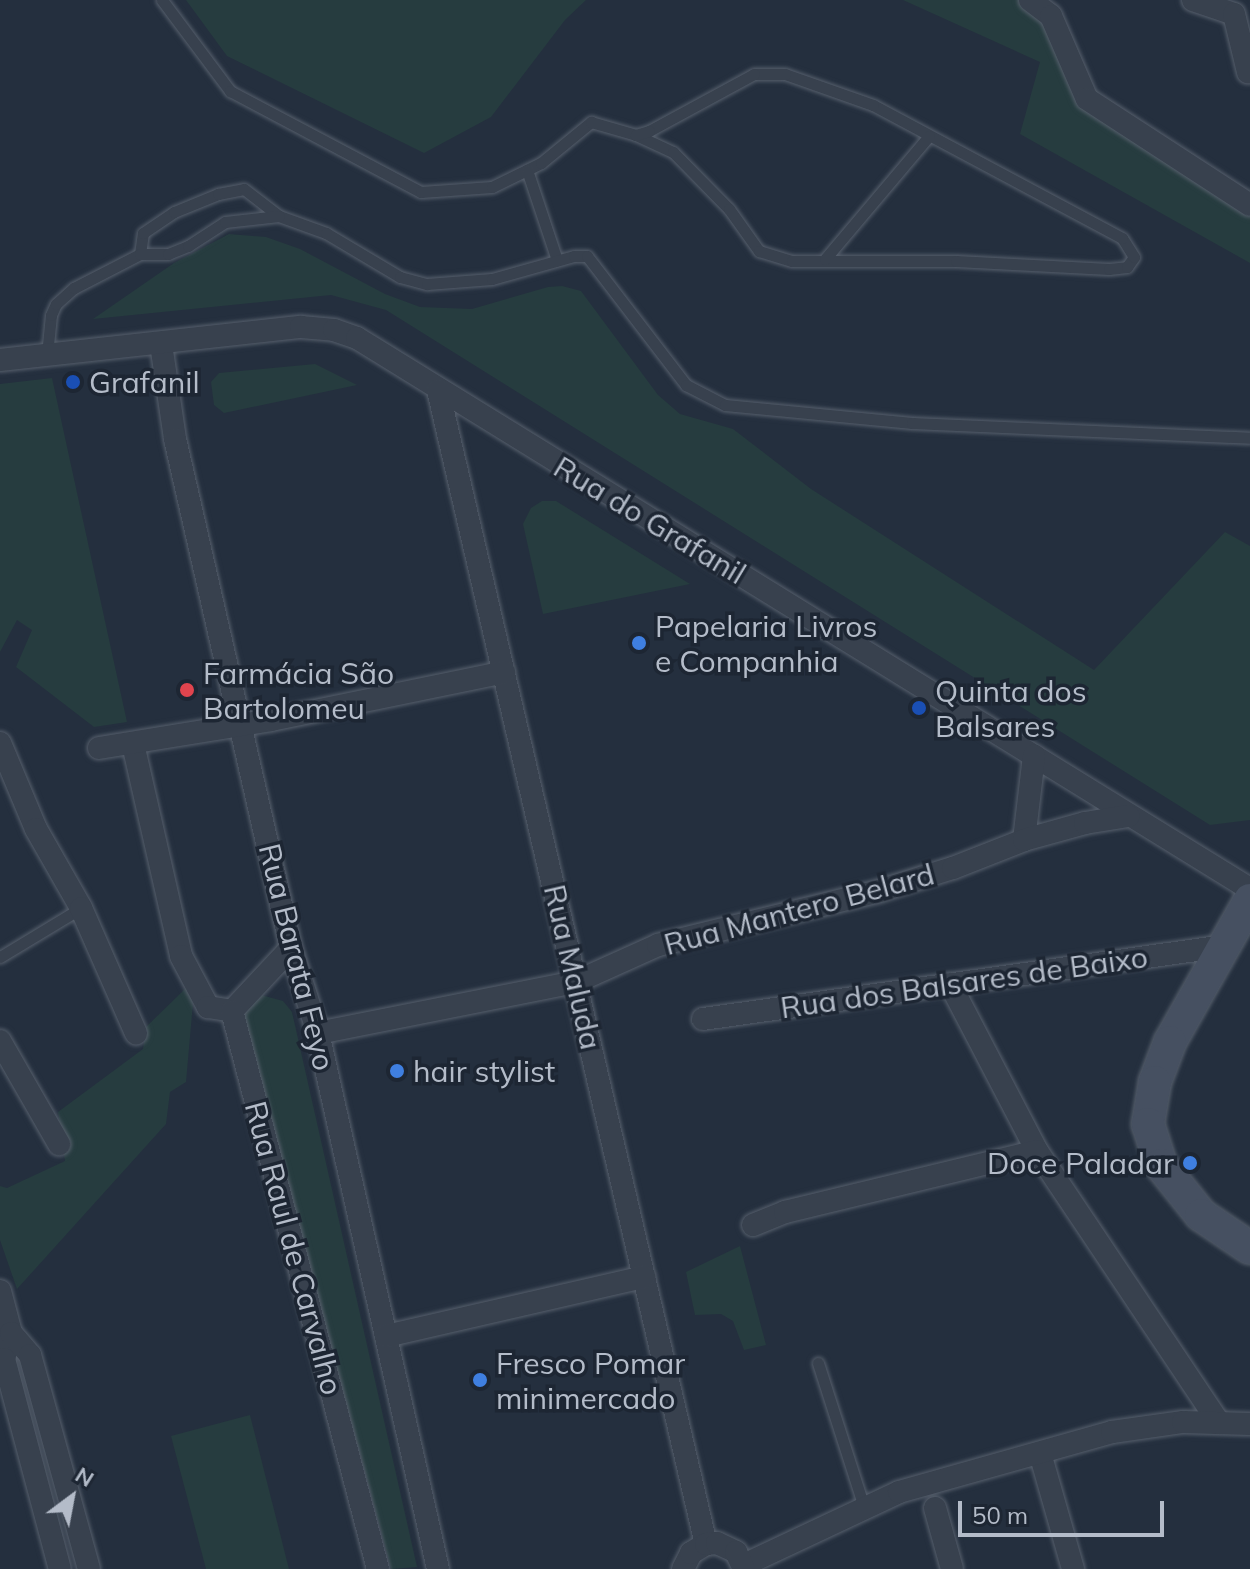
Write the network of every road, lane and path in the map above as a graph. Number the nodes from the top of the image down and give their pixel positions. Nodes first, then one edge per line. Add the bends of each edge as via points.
1 (162, 0) edge
2 (1193, 0) edge
3 (1033, 1) edge
4 (1248, 72) edge
5 (636, 135) junction
6 (929, 136) junction
7 (527, 170) junction
8 (1250, 205) edge
9 (279, 216) junction
10 (140, 254) junction
11 (825, 259) junction
12 (557, 260) junction
13 (161, 344) junction
14 (47, 355) junction
15 (0, 360) edge
16 (438, 390) junction
17 (1250, 438) edge
18 (504, 672) junction
19 (241, 724) junction
20 (0, 743) edge
21 (133, 744) junction
22 (99, 748) dead end
23 (1034, 756) junction
24 (1128, 816) junction
25 (1024, 840) junction
26 (1250, 889) edge
27 (1250, 900) edge
28 (81, 908) junction
29 (1225, 946) junction
30 (291, 948) junction
31 (0, 957) edge
32 (576, 982) junction
33 (950, 984) junction
34 (232, 1011) junction
35 (703, 1019) dead end
36 (136, 1033) dead end
37 (318, 1033) junction
38 (0, 1041) edge
39 (59, 1144) dead end
40 (1037, 1151) junction
41 (753, 1225) dead end
42 (1250, 1248) edge
43 (644, 1277) junction
44 (0, 1291) edge
45 (11, 1333) junction
46 (386, 1336) junction
47 (818, 1363) dead end
48 (1219, 1423) junction
49 (1250, 1424) edge
50 (1040, 1453) junction
51 (864, 1507) junction
52 (935, 1508) dead end
53 (706, 1544) junction
54 (744, 1567) edge
55 (60, 1569) edge
56 (89, 1569) edge
57 (378, 1569) edge
58 (438, 1569) edge
59 (683, 1569) edge
60 (952, 1569) edge
61 (1073, 1569) edge

1 - 7 lane via 230,91 421,192 492,187
2 - 4 street via 1234,14
3 - 8 street via 1051,16 1087,99
5 - 6 lane via 754,74 785,74 873,105
5 - 7 lane via 591,122
5 - 11 lane via 673,152 729,209 759,251 792,261
6 - 11 lane
6 - 11 lane via 1122,238 1134,257 1127,267 1109,269
7 - 12 lane
9 - 10 lane via 225,222 168,254
9 - 10 lane via 244,189 218,194 174,212 143,233
9 - 12 lane via 326,233 400,277 427,284 492,279
10 - 14 lane via 64,295 51,315
12 - 17 lane via 587,256 686,385 725,405 912,423
13 - 14 street, Rua do Grafanil
13 - 16 street, Rua do Grafanil via 301,327 334,330 357,338
13 - 19 street, Rua Barata Feyo via 175,439
14 - 15 street, Rua do Grafanil
16 - 18 street, Rua Maluda
16 - 23 street, Rua do Grafanil
18 - 19 street
18 - 32 street, Rua Maluda
19 - 21 street
19 - 30 street, Rua Barata Feyo
20 - 28 street via 36,829
21 - 22 street
21 - 34 street via 181,956 208,1007
23 - 24 street, Rua do Grafanil
23 - 25 street
24 - 25 street, Rua Mantero Belard
24 - 26 street, Rua do Grafanil
25 - 32 street, Rua Mantero Belard via 879,891 658,945
27 - 29 street
28 - 31 lane
28 - 36 street
29 - 33 street, Rua dos Balsares de Baixo
29 - 42 street via 1170,1042 1155,1082 1148,1124 1161,1165 1201,1215
30 - 34 street
30 - 37 street, Rua Barata Feyo
32 - 37 street, Rua Mantero Belard
32 - 43 street, Rua Maluda
33 - 35 street, Rua dos Balsares de Baixo
33 - 40 street
34 - 57 street, Rua Raul de Carvalho
37 - 46 street, Rua Barata Feyo
38 - 39 street
40 - 41 street via 785,1212
40 - 48 street
43 - 46 street
43 - 53 street, Rua Maluda
44 - 45 street
45 - 55 street via 4,1359
45 - 56 street via 30,1355
46 - 58 street, Rua Barata Feyo
47 - 51 lane
48 - 49 street
48 - 50 street via 1183,1422 1112,1432
50 - 51 street via 899,1492
50 - 61 street
51 - 54 street
52 - 60 street
53 - 54 street via 727,1546
53 - 59 street via 691,1553

